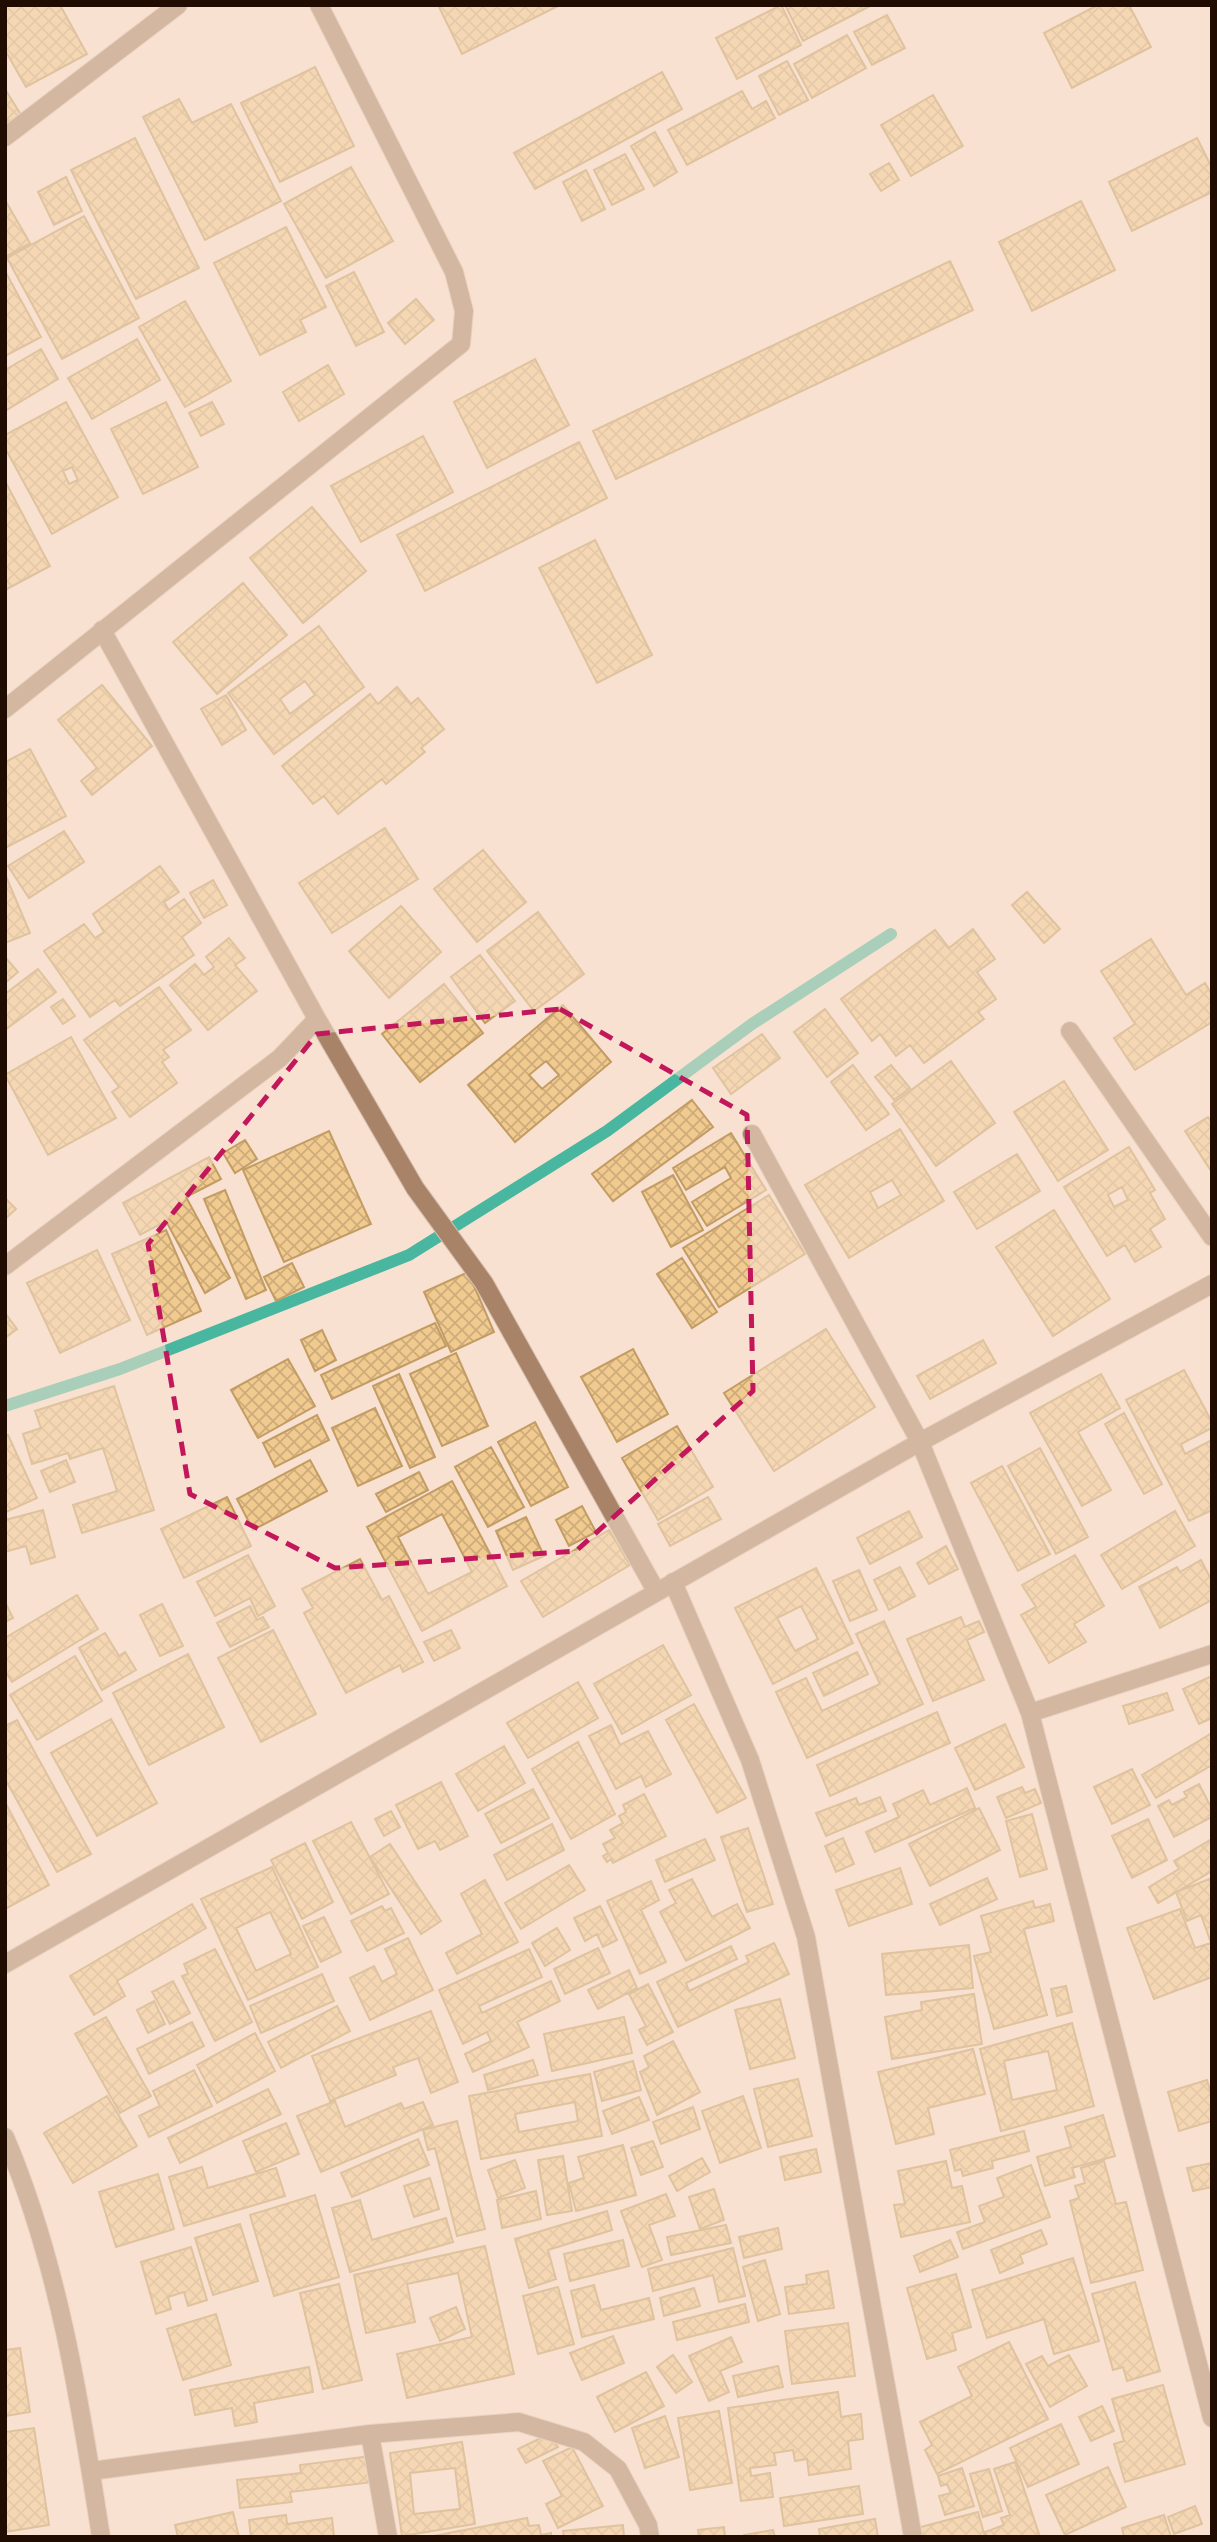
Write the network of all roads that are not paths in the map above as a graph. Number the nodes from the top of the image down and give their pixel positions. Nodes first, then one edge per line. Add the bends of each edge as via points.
1 (178, 5) edge
2 (320, 5) edge
3 (5, 137) edge
4 (102, 630) junction
5 (5, 709) edge
6 (317, 1019) junction
7 (1070, 1031) dead end
8 (752, 1134) dead end
9 (1212, 1237) edge
10 (5, 1266) edge
11 (1212, 1284) edge
12 (920, 1442) junction
13 (673, 1581) junction
14 (656, 1591) junction
15 (1212, 1654) edge
16 (1030, 1713) junction
17 (5, 1964) edge
18 (5, 2137) edge
19 (1212, 2418) edge
20 (370, 2434) junction
21 (91, 2471) junction
22 (101, 2537) edge
23 (388, 2537) edge
24 (650, 2537) edge
25 (913, 2537) edge

1 - 3 street
2 - 4 street via 454,272 464,311 461,344
4 - 5 street
4 - 6 street
6 - 10 street via 280,1058
6 - 14 street via 415,1188 490,1293
7 - 9 street
8 - 12 street
11 - 12 street
12 - 13 street
12 - 16 street
13 - 14 street
13 - 25 street via 750,1760 806,1937
14 - 17 street
15 - 16 street
16 - 19 street
18 - 21 street via 59,2298
20 - 21 street
20 - 23 street
20 - 24 street via 519,2423 584,2442 618,2469
21 - 22 street

